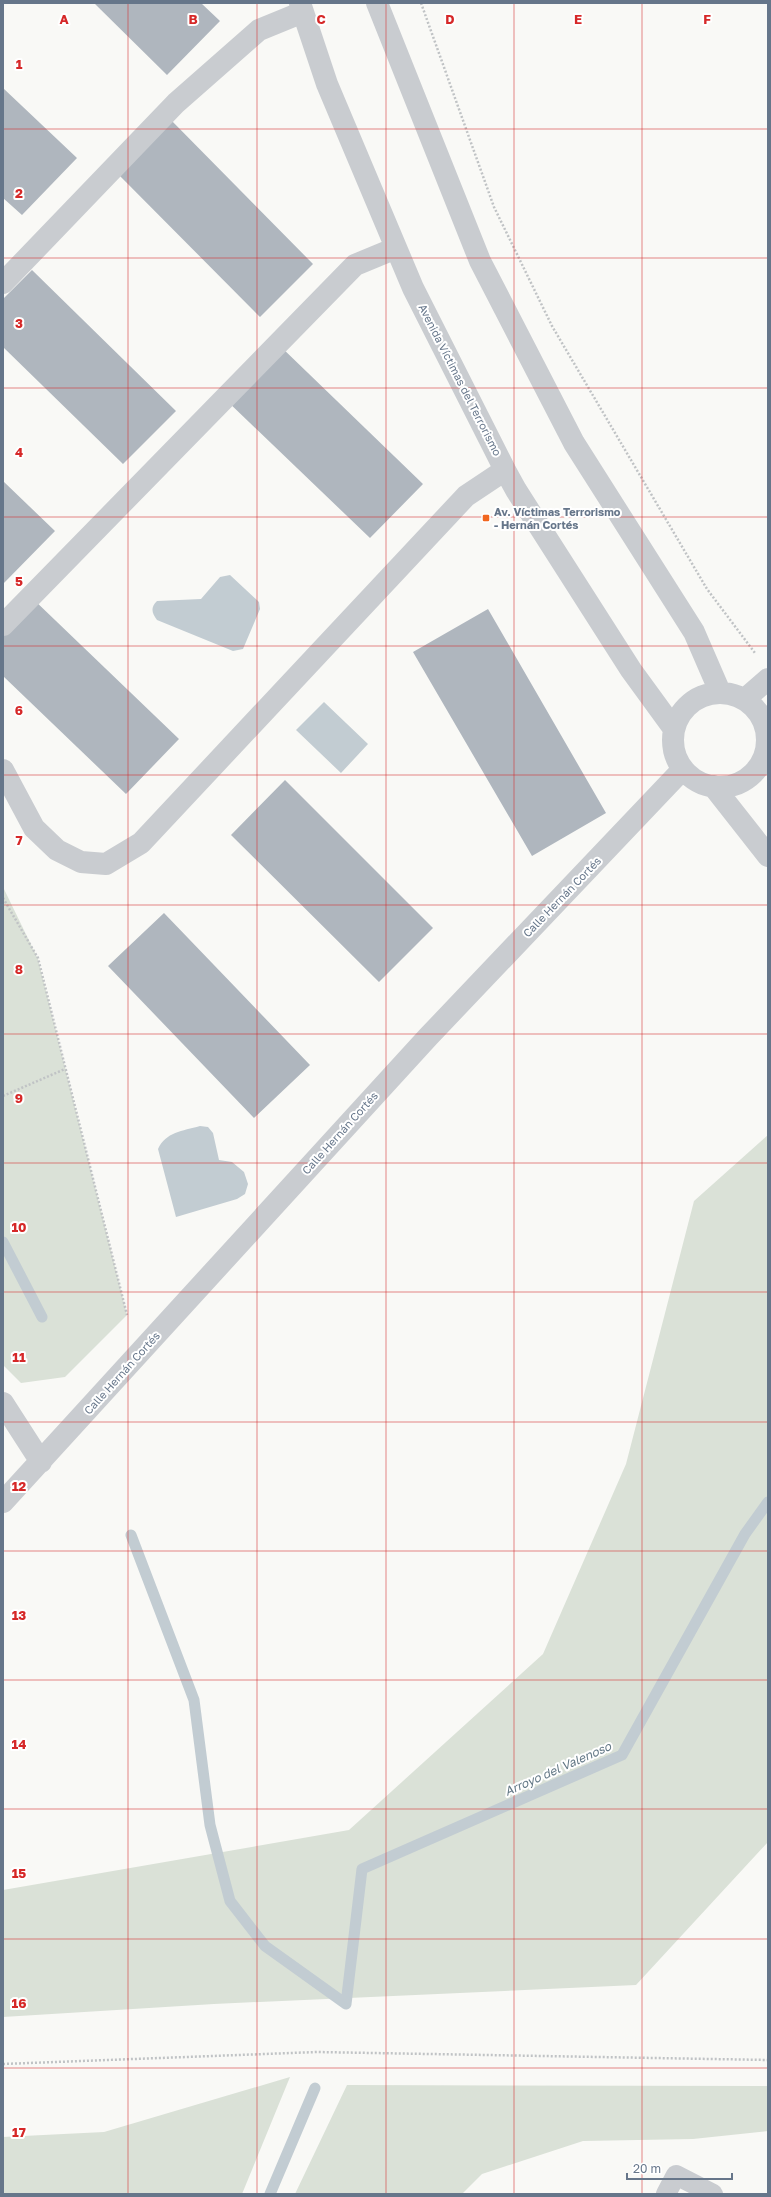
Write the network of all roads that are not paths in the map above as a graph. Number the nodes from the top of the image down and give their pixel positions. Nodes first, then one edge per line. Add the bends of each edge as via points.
1 (377, 3) edge
2 (302, 7) edge
3 (396, 248) junction
4 (3, 283) edge
5 (505, 470) junction
6 (3, 625) edge
7 (768, 679) edge
8 (720, 692) junction
9 (746, 699) junction
10 (674, 729) junction
11 (767, 754) edge
12 (683, 769) junction
13 (3, 770) edge
14 (713, 786) junction
15 (768, 856) edge
16 (3, 1403) edge
17 (41, 1462) junction
18 (3, 1502) edge
19 (666, 2194) edge
20 (713, 2194) edge

1 - 8 street via 480,261 574,443 694,632
2 - 3 street, Avenida Víctimas del Terrorismo via 327,84
2 - 4 street via 259,30 176,103
3 - 5 street, Avenida Víctimas del Terrorismo via 413,288
3 - 6 street via 355,266
5 - 10 street, Avenida Víctimas del Terrorismo via 631,670
5 - 13 street via 466,496 141,843 112,861 106,864 81,862 57,850 34,828
7 - 9 street
8 - 9 street
8 - 10 street via 700,697 683,710
9 - 11 street via 760,714 767,732
10 - 12 street via 673,744 676,757
11 - 14 street via 755,772 736,784
12 - 14 street via 702,784
12 - 17 street, Calle Hernán Cortés via 428,1037
14 - 15 street
16 - 17 street
17 - 18 street, Calle Hernán Cortés
19 - 20 lane via 676,2175

